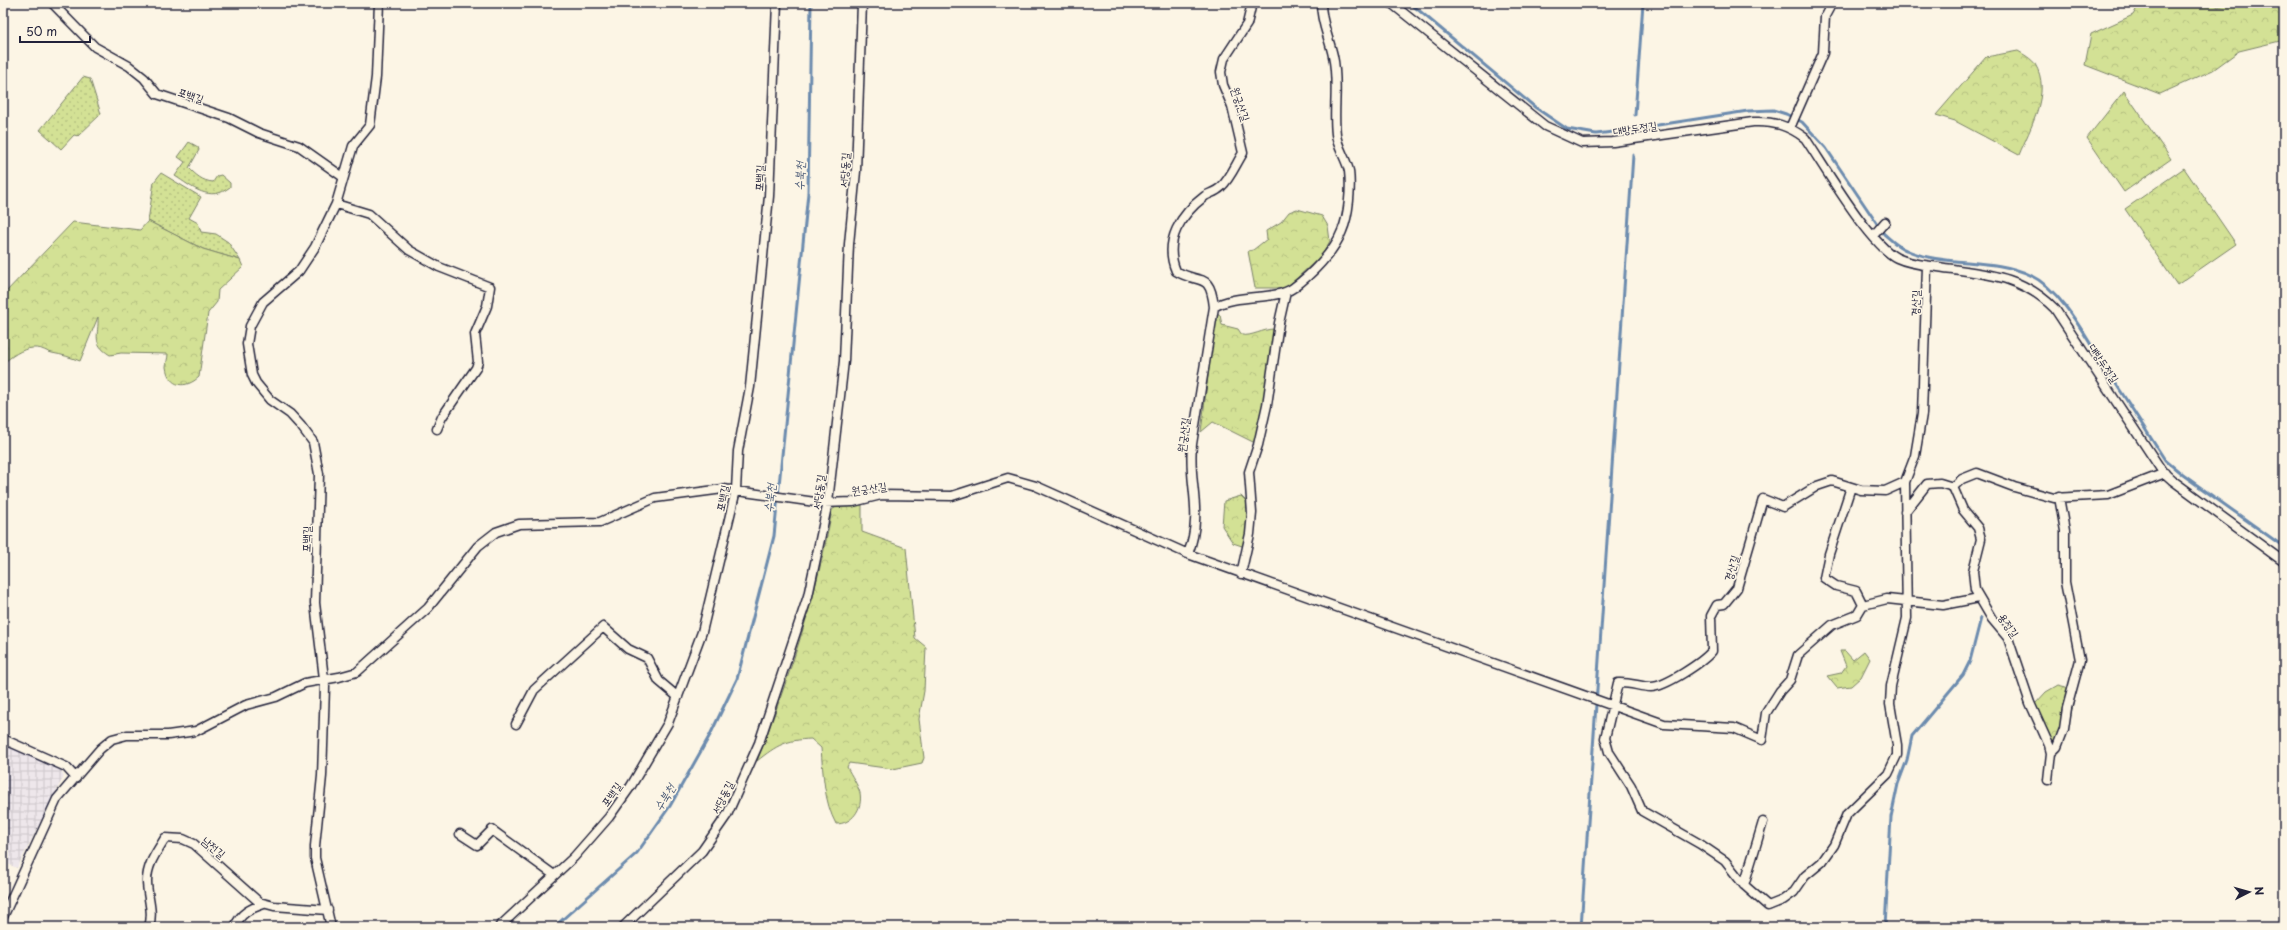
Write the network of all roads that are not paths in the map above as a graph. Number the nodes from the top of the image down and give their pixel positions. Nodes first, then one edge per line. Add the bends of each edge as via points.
1 (52, 3) edge
2 (379, 3) edge
3 (777, 3) edge
4 (862, 3) edge
5 (1252, 3) edge
6 (1321, 3) edge
7 (1391, 3) edge
8 (1832, 3) edge
9 (1791, 126) junction
10 (343, 177) junction
11 (336, 204) junction
12 (1885, 222) dead end
13 (1874, 235) junction
14 (1927, 266) junction
15 (1286, 292) junction
16 (1214, 307) junction
17 (437, 429) dead end
18 (2165, 473) junction
19 (1905, 482) junction
20 (1851, 487) junction
21 (1953, 487) junction
22 (740, 491) junction
23 (2059, 496) junction
24 (825, 502) junction
25 (1905, 512) junction
26 (1188, 554) junction
27 (2284, 562) edge
28 (1241, 574) junction
29 (1979, 598) junction
30 (1907, 602) junction
31 (1863, 605) junction
32 (324, 680) junction
33 (678, 696) junction
34 (1611, 704) junction
35 (516, 724) dead end
36 (3, 739) edge
37 (2051, 752) junction
38 (76, 778) junction
39 (2048, 780) dead end
40 (1763, 822) dead end
41 (460, 834) dead end
42 (554, 875) junction
43 (1744, 885) junction
44 (264, 904) junction
45 (328, 910) junction
46 (3, 917) edge
47 (149, 927) edge
48 (235, 927) edge
49 (331, 927) edge
50 (499, 927) edge
51 (622, 927) edge

1 - 10 street, 포백길 via 95,47 129,66 144,78 157,94 229,118 299,146
2 - 10 street, 포백길 via 376,77 370,125 353,146
3 - 22 street, 포백길 via 774,115 766,241 750,387 738,451
4 - 24 street, 서당동길 via 856,171 844,361
5 - 16 street, 원궁산길 via 1248,24 1224,59 1220,72 1232,106 1243,154 1221,187 1198,202 1183,217 1176,227 1173,243 1172,263 1176,271 1205,281 1212,291
6 - 15 street via 1322,24 1335,67 1336,137 1350,179 1347,208 1342,231 1334,245 1313,269
7 - 9 street, 대방두정길 via 1545,126 1582,143 1613,142 1753,122 1768,121
8 - 9 street via 1826,16 1823,54
9 - 13 street, 대방두정길 via 1805,138
10 - 11 street, 포백길
11 - 17 street via 369,214 392,236 419,256 460,277 490,287 487,306 474,339 477,365 456,400 442,417
11 - 32 street, 포백길 via 315,247 299,271 270,295 256,314 250,326 248,344 252,375 256,383 270,400 302,426 313,442 317,458 319,498 315,603
12 - 13 street
13 - 14 street, 대방두정길 via 1896,257
14 - 18 street, 대방두정길 via 2011,279 2038,293 2055,309
14 - 19 street, 경산길 via 1922,414 1915,456
15 - 16 street via 1236,299
15 - 28 street via 1278,323 1267,404 1249,472 1252,512
16 - 26 street, 원궁산길 via 1192,444 1191,466 1197,517 1195,534
18 - 23 street via 2108,495
18 - 27 street, 대방두정길
19 - 20 street, 경산길 via 1885,491
19 - 25 street, 경산길
20 - 31 street via 1829,554 1824,578 1836,586 1856,591
20 - 34 street, 경산길 via 1832,481 1816,486 1783,507 1763,498 1737,588 1724,604 1716,605 1711,616 1712,651 1698,664 1675,678 1652,687 1629,682 1618,683
21 - 23 street via 1962,479 1977,473 2014,487 2054,498
21 - 25 street via 1940,483 1928,484
21 - 29 street, 용정길 via 1982,542 1973,571 1975,590
22 - 24 street, 원궁산길
22 - 32 street, 원궁산길 via 723,489 655,498 600,522 519,524 496,532 478,546 428,608 364,666 350,674
22 - 33 street, 포백길 via 702,632
23 - 37 street via 2065,531 2065,582 2080,660 2064,729 2057,748
24 - 26 street, 원궁산길 via 853,502 881,495 952,496 1008,478 1036,486
24 - 51 street, 서당동길 via 808,596 790,655 759,743 727,815 702,851
25 - 30 street, 경산길
26 - 28 street
28 - 34 street
29 - 30 street via 1958,600 1943,605
29 - 37 street, 용정길 via 2008,638 2030,703
30 - 31 street via 1883,599
30 - 43 street, 경산길 via 1907,618 1890,698 1897,749 1888,774 1847,814 1834,845 1794,892 1768,906
31 - 34 street via 1857,616 1832,625 1798,655 1790,680 1766,713 1762,740 1734,728 1664,724
32 - 38 street, 원궁산길 via 305,683 276,697 246,705 196,731 168,735 119,736 100,749
32 - 45 street, 포백길 via 322,776 314,846
33 - 35 street via 659,681 647,658 628,649 603,627 534,690
33 - 42 street, 포백길 via 668,724 618,805 574,857
34 - 43 street, 경산길 via 1605,738 1609,752 1631,786 1642,811 1726,861
36 - 38 street via 66,767
37 - 39 street, 용정길
38 - 46 street via 56,799
40 - 43 street
41 - 42 street via 477,845 492,830
42 - 50 street, 포백길
44 - 45 street, 남전길
44 - 47 street, 남전길 via 252,897 194,844 183,839 165,838 148,872 151,914
44 - 48 street via 250,908
45 - 49 street, 포백길

